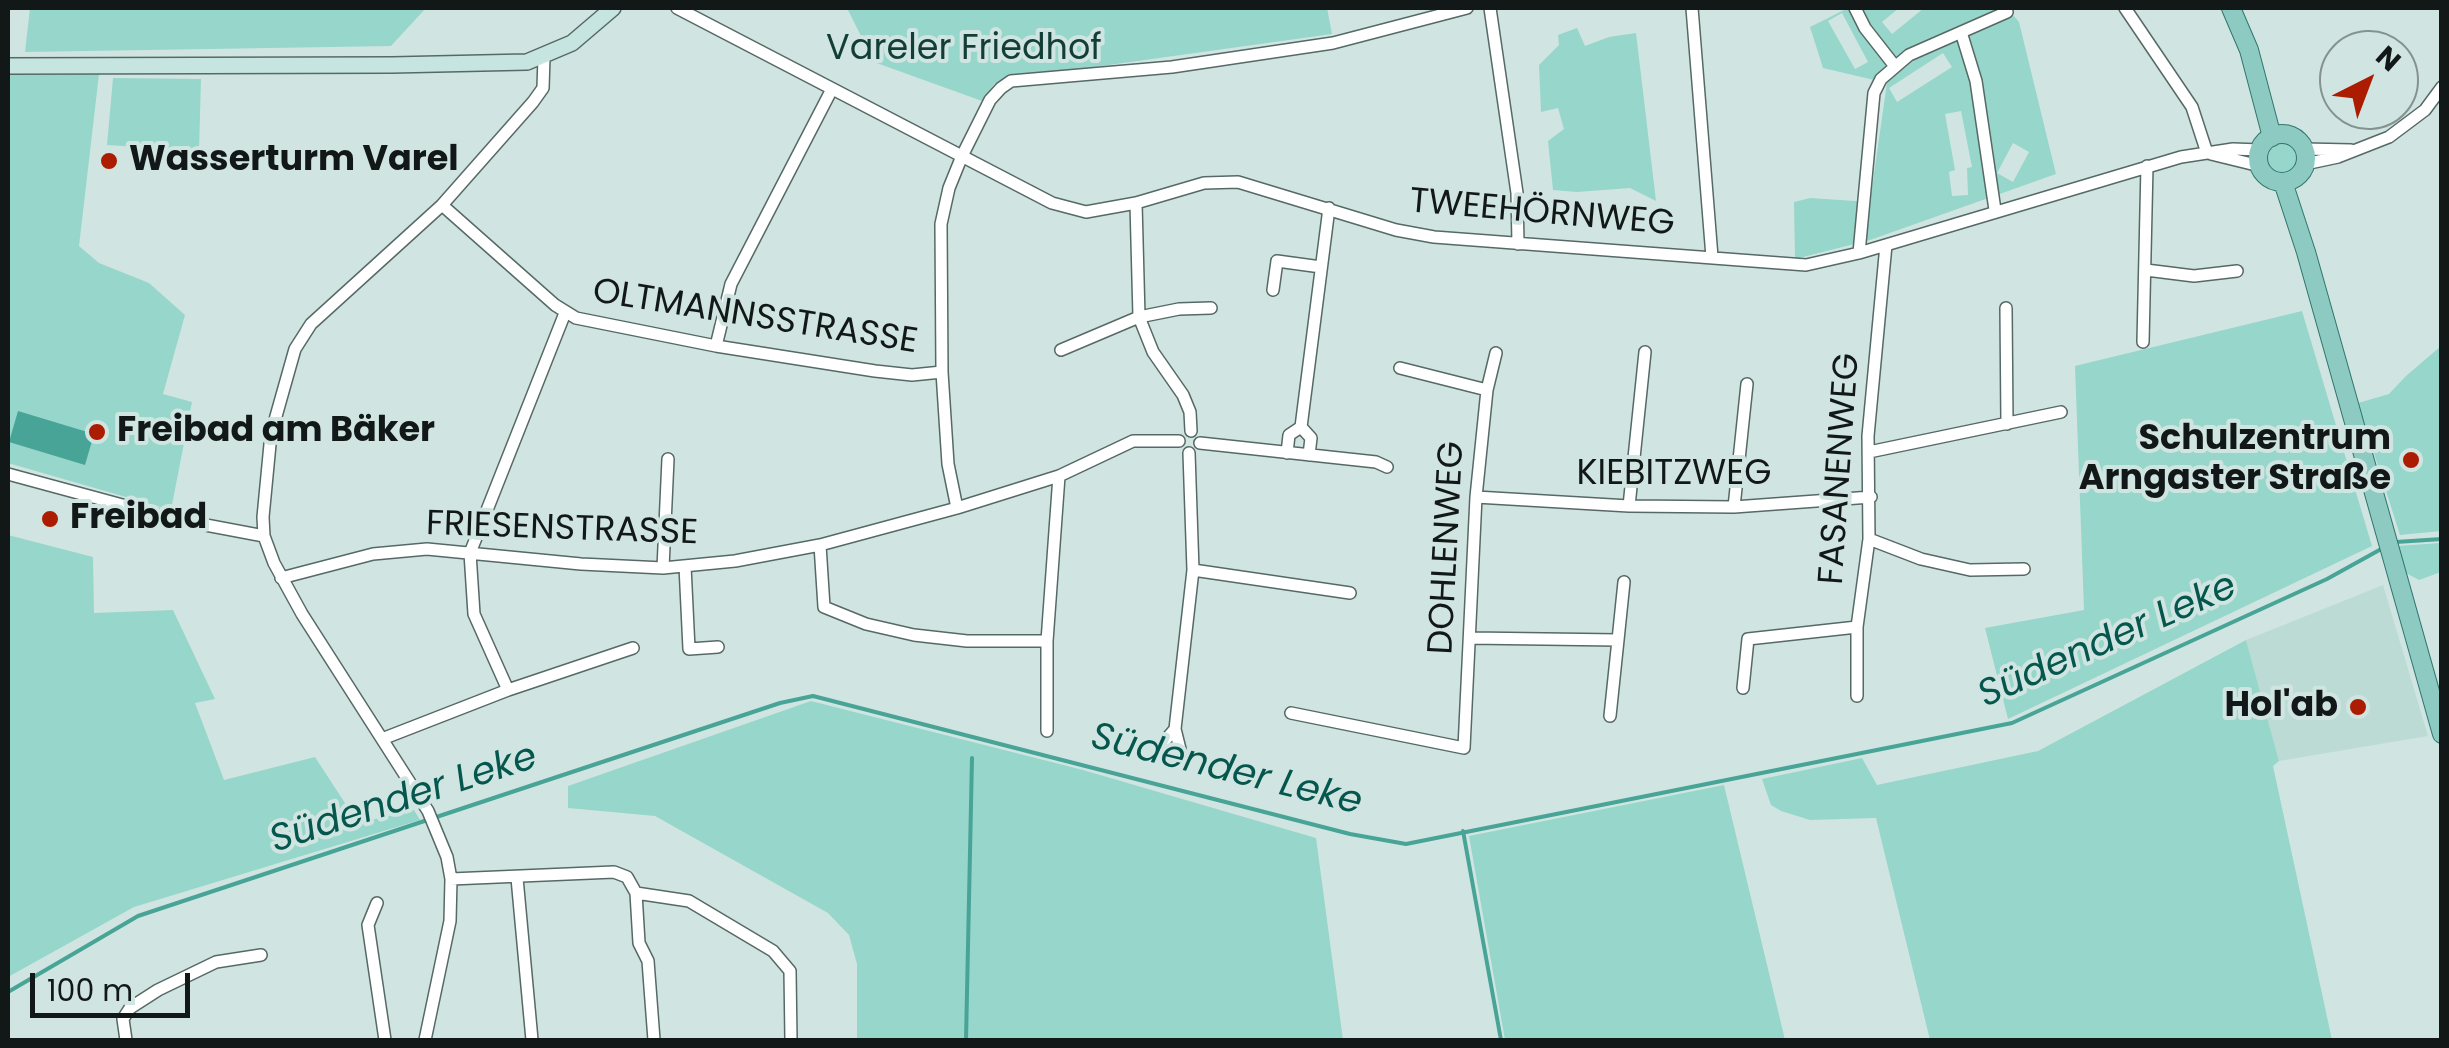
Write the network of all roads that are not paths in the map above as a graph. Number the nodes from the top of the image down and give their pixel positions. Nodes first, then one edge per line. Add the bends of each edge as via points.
1 (613, 8) edge
2 (677, 8) edge
3 (1467, 8) edge
4 (1490, 8) edge
5 (1692, 8) edge
6 (1856, 8) edge
7 (2125, 8) edge
8 (2231, 8) edge
9 (2007, 12) dead end
10 (1961, 32) junction
11 (544, 56) junction
12 (1894, 65) junction
13 (8, 66) edge
14 (2442, 87) edge
15 (832, 89) junction
16 (2270, 147) junction
17 (2206, 153) junction
18 (962, 156) junction
19 (2147, 166) junction
20 (2297, 168) junction
21 (1136, 203) junction
22 (442, 205) junction
23 (1329, 208) junction
24 (1995, 210) junction
25 (1518, 244) junction
26 (1886, 245) junction
27 (1859, 253) junction
28 (1712, 257) junction
29 (1321, 267) junction
30 (2146, 270) junction
31 (2237, 270) dead end
32 (1272, 290) dead end
33 (1210, 308) dead end
34 (2006, 308) dead end
35 (565, 313) junction
36 (1139, 317) junction
37 (2144, 342) dead end
38 (716, 346) junction
39 (1061, 350) dead end
40 (1645, 352) dead end
41 (1496, 353) dead end
42 (1400, 368) dead end
43 (942, 372) junction
44 (1747, 384) dead end
45 (1487, 390) junction
46 (2061, 412) dead end
47 (2006, 424) junction
48 (1301, 427) junction
49 (1191, 432) junction
50 (1179, 441) junction
51 (1200, 443) junction
52 (1868, 452) junction
53 (1189, 453) junction
54 (1287, 453) junction
55 (1310, 455) junction
56 (668, 459) dead end
57 (1386, 467) dead end
58 (8, 474) edge
59 (1060, 476) junction
60 (1476, 497) junction
61 (1871, 497) junction
62 (1628, 506) junction
63 (1734, 507) junction
64 (958, 508) junction
65 (264, 536) junction
66 (1869, 539) junction
67 (820, 546) junction
68 (470, 553) junction
69 (685, 566) junction
70 (664, 568) junction
71 (2024, 569) dead end
72 (1193, 570) junction
73 (281, 578) junction
74 (1624, 582) dead end
75 (1350, 593) dead end
76 (1857, 627) junction
77 (1470, 638) junction
78 (1618, 640) junction
79 (1047, 642) junction
80 (718, 647) dead end
81 (633, 648) dead end
82 (1743, 688) dead end
83 (508, 690) junction
84 (1857, 696) dead end
85 (1292, 712) dead end
86 (1610, 716) dead end
87 (1174, 729) dead end
88 (1047, 730) dead end
89 (2442, 734) edge
90 (382, 739) junction
91 (517, 878) junction
92 (451, 880) junction
93 (636, 892) junction
94 (376, 903) dead end
95 (261, 955) dead end
96 (126, 1040) edge
97 (385, 1040) edge
98 (425, 1040) edge
99 (532, 1040) edge
100 (654, 1040) edge
101 (790, 1040) edge

1 - 11 main road
2 - 15 street, TWEEHÖRNWEG
3 - 18 street, OLTMANNSSTRASSE via 1333,43 1011,81 990,100
4 - 25 street via 1517,193
5 - 28 street
6 - 12 street
7 - 17 street via 2192,107
8 - 16 main road via 2249,50
9 - 10 street
10 - 12 street
10 - 24 street via 1976,81
11 - 13 main road via 475,64
11 - 22 street via 542,88
12 - 27 street via 1874,93
14 - 20 street via 2390,137
15 - 18 street, TWEEHÖRNWEG
15 - 38 street via 731,284
16 - 17 street, TWEEHÖRNWEG
16 - 20 main road via 2297,140
16 - 20 main road via 2267,176
17 - 19 street, TWEEHÖRNWEG
18 - 21 street, TWEEHÖRNWEG via 1069,210
18 - 43 street, OLTMANNSSTRASSE via 941,224
19 - 24 street, TWEEHÖRNWEG
19 - 30 street
20 - 89 main road via 2306,252
21 - 23 street, TWEEHÖRNWEG via 1204,183 1238,182
21 - 36 street
22 - 35 street, OLTMANNSSTRASSE
22 - 65 street via 311,324 296,349 272,434
23 - 25 street, TWEEHÖRNWEG via 1417,234
23 - 29 street
24 - 26 street, TWEEHÖRNWEG
25 - 28 street, TWEEHÖRNWEG
26 - 27 street, TWEEHÖRNWEG
26 - 52 street, FASANENWEG
27 - 28 street, TWEEHÖRNWEG via 1806,265
29 - 32 street via 1277,261
29 - 48 street
30 - 31 street via 2194,276
30 - 37 street
33 - 36 street
34 - 47 street
35 - 38 street, OLTMANNSSTRASSE
35 - 68 street
36 - 39 street
36 - 49 street via 1153,352 1184,395
38 - 43 street, OLTMANNSSTRASSE via 892,374
40 - 62 street
41 - 45 street, DOHLENWEG
42 - 45 street
43 - 64 street
44 - 63 street
45 - 60 street, DOHLENWEG
46 - 47 street
47 - 52 street
48 - 54 street via 1290,435
48 - 55 street via 1312,438
49 - 50 street
49 - 51 street
50 - 53 street
50 - 59 street, FRIESENSTRASSE via 1134,441
51 - 53 street
51 - 54 street
52 - 61 street, FASANENWEG
53 - 72 street
54 - 55 street
55 - 57 street
56 - 70 street
58 - 65 street
59 - 64 street, FRIESENSTRASSE
59 - 79 street
60 - 62 street, KIEBITZWEG
60 - 77 street, DOHLENWEG
61 - 63 street, KIEBITZWEG
61 - 66 street, FASANENWEG
62 - 63 street, KIEBITZWEG
64 - 67 street, FRIESENSTRASSE
65 - 73 street
66 - 71 street via 1970,570
66 - 76 street, FASANENWEG
67 - 69 street, FRIESENSTRASSE
67 - 79 street via 824,607 914,635
68 - 70 street, FRIESENSTRASSE
68 - 73 street, FRIESENSTRASSE via 373,554
68 - 83 street via 474,614
69 - 70 street, FRIESENSTRASSE
69 - 80 street via 689,650
72 - 75 street
72 - 87 street
73 - 90 street
74 - 78 street
76 - 82 street via 1748,639
76 - 84 street, FASANENWEG
77 - 78 street
77 - 85 street, DOHLENWEG via 1464,748
78 - 86 street
79 - 88 street
81 - 83 street
83 - 90 street
90 - 92 street via 436,828
91 - 92 street
91 - 93 street via 614,872
91 - 99 street
92 - 98 street via 450,921
93 - 100 street
93 - 101 street via 689,901 773,951 790,971
94 - 97 street via 368,925
95 - 96 street via 216,962 144,999 123,1020

